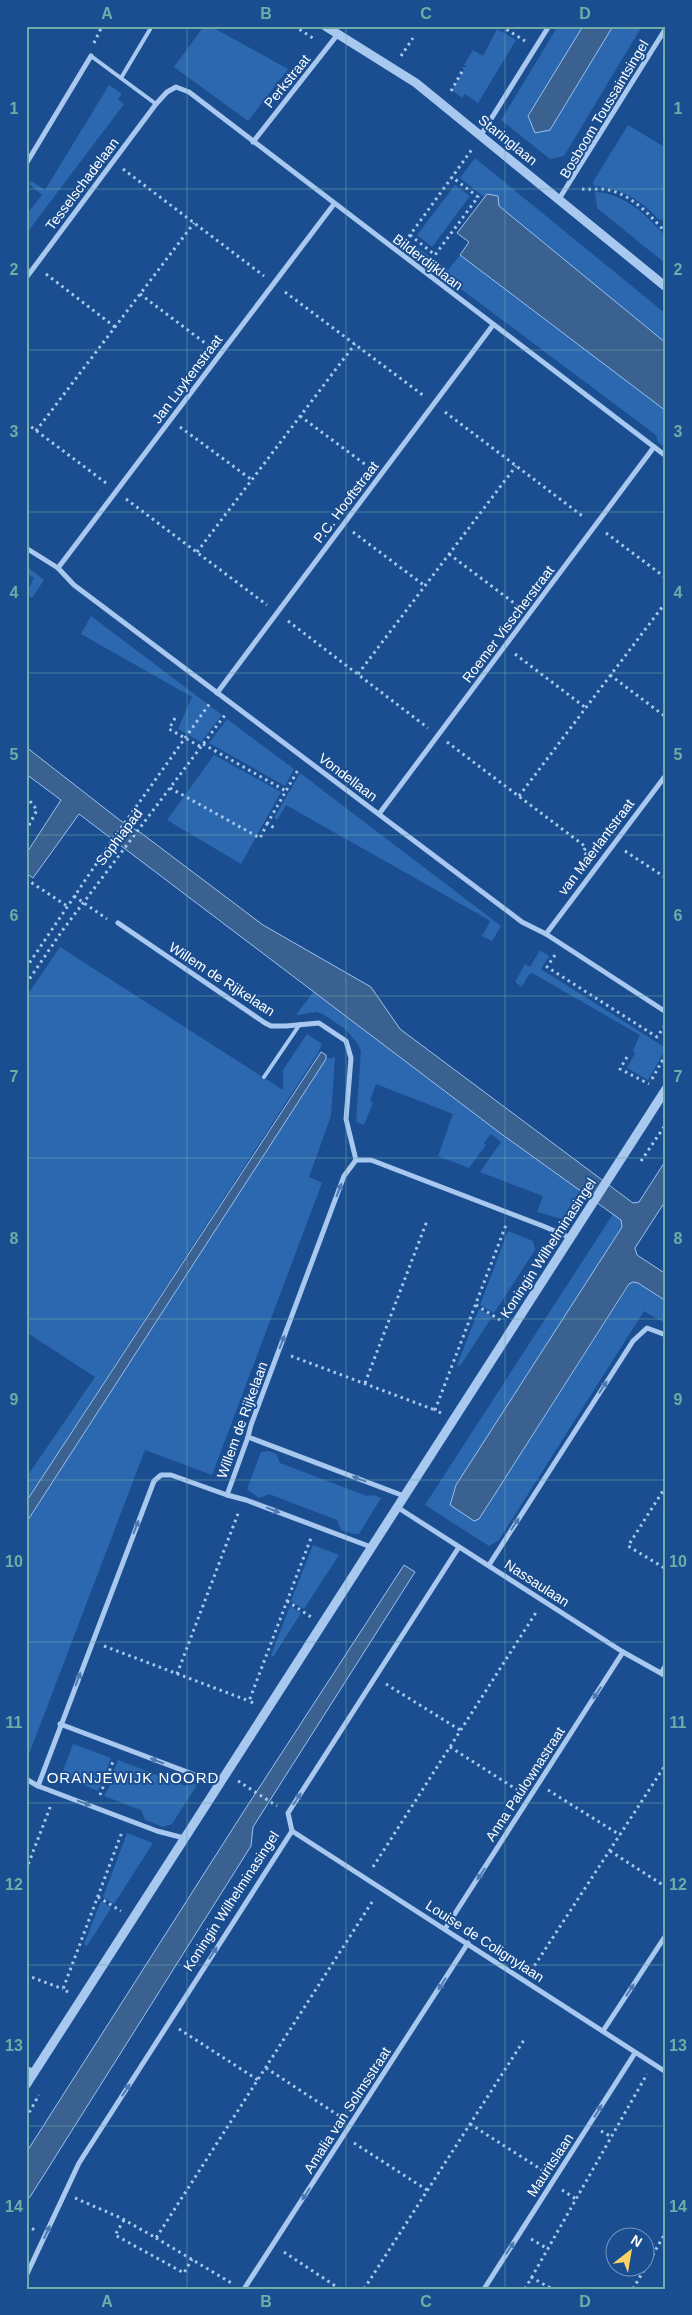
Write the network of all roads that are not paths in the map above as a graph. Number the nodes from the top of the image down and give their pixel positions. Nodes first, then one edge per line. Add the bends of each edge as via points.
1 (152, 26) edge
2 (325, 26) edge
3 (549, 26) edge
4 (666, 28) edge
5 (338, 34) junction
6 (91, 56) joint
7 (121, 78) junction
8 (176, 87) joint
9 (156, 104) junction
10 (481, 135) junction
11 (253, 142) junction
12 (26, 164) edge
13 (559, 200) junction
14 (334, 204) junction
15 (26, 278) edge
16 (666, 287) edge
17 (493, 325) junction
18 (654, 448) junction
19 (666, 456) edge
20 (26, 548) edge
21 (58, 568) junction
22 (217, 693) junction
23 (666, 775) edge
24 (379, 814) junction
25 (118, 923) road end
26 (546, 934) junction
27 (666, 1012) edge
28 (300, 1024) junction
29 (264, 1078) dead end
30 (666, 1088) edge
31 (356, 1160) junction
32 (571, 1238) junction
33 (666, 1335) edge
34 (248, 1437) junction
35 (227, 1495) junction
36 (404, 1496) junction
37 (397, 1507) junction
38 (371, 1547) junction
39 (459, 1547) junction
40 (489, 1565) junction
41 (623, 1652) junction
42 (666, 1665) edge
43 (663, 1675) edge
44 (60, 1724) junction
45 (26, 1779) edge
46 (219, 1784) junction
47 (38, 1786) junction
48 (292, 1831) junction
49 (184, 1838) junction
50 (445, 1929) junction
51 (666, 1935) edge
52 (468, 1944) junction
53 (603, 2031) junction
54 (635, 2053) junction
55 (30, 2070) edge
56 (666, 2072) edge
57 (26, 2085) edge
58 (26, 2276) edge
59 (244, 2289) edge
60 (484, 2289) edge

1 - 7 lane
2 - 5 street, Staringlaan
3 - 10 street
4 - 13 street, Bosboom Toussaintsingel
5 - 10 street, Staringlaan via 416,84
5 - 11 street, Perkstraat
6 - 7 lane
6 - 12 street
7 - 9 lane
8 - 9 street, Tesselschadelaan
8 - 11 street, Bilderdijklaan via 189,92
9 - 15 street, Tesselschadelaan
10 - 13 street, Staringlaan
11 - 14 street, Bilderdijklaan
13 - 16 street, Staringlaan
14 - 17 street, Bilderdijklaan
14 - 21 street, Jan Luykenstraat
17 - 18 street, Bilderdijklaan
17 - 22 street, P.C. Hooftstraat
18 - 19 street, Bilderdijklaan
18 - 24 street, Roemer Visscherstraat
20 - 21 street, Vondellaan
21 - 22 street, Vondellaan via 74,585
22 - 24 street, Vondellaan
23 - 26 street, van Maerlantstraat
24 - 26 street, Vondellaan via 522,922
25 - 28 street, Willem de Rijkelaan via 265,1023 271,1026
26 - 27 street, Vondellaan
28 - 29 lane
28 - 31 street, Willem de Rijkelaan via 319,1023 346,1041 349,1047 346,1120
30 - 32 street, Koningin Wilhelminasingel
31 - 32 street via 371,1160
34 -> 31 street, Willem de Rijkelaan via 344,1176
32 - 36 street, Koningin Wilhelminasingel
40 -> 33 street via 633,1341 647,1328
34 - 35 street, Willem de Rijkelaan
36 -> 34 street
35 -> 38 street
44 -> 35 street, Willem de Rijkelaan via 154,1481 162,1475 171,1474
36 - 37 street, Koningin Wilhelminasingel
37 - 38 street, Koningin Wilhelminasingel
37 - 39 street, Nassaulaan
38 - 46 street, Koningin Wilhelminasingel
39 - 40 street, Nassaulaan
48 -> 39 street, Koningin Wilhelminasingel via 288,1813
40 - 41 street, Nassaulaan
41 - 43 street, Nassaulaan
41 -> 50 street, Anna Paulownastraat
42 - 43 street
46 -> 44 street
44 - 47 street, Willem de Rijkelaan
45 - 47 street
46 - 49 street, Koningin Wilhelminasingel
47 -> 49 street
48 - 50 street, Louise de Colignylaan
58 -> 48 street, Koningin Wilhelminasingel via 79,2162
49 - 55 street, Koningin Wilhelminasingel via 80,2000
50 - 52 street, Louise de Colignylaan
53 -> 51 street
52 - 53 street, Louise de Colignylaan
52 -> 59 street, Amalia van Solmsstraat
53 - 54 street, Louise de Colignylaan
54 - 56 street, Louise de Colignylaan
60 -> 54 street, Mauritslaan
55 - 57 street, Koningin Wilhelminasingel

